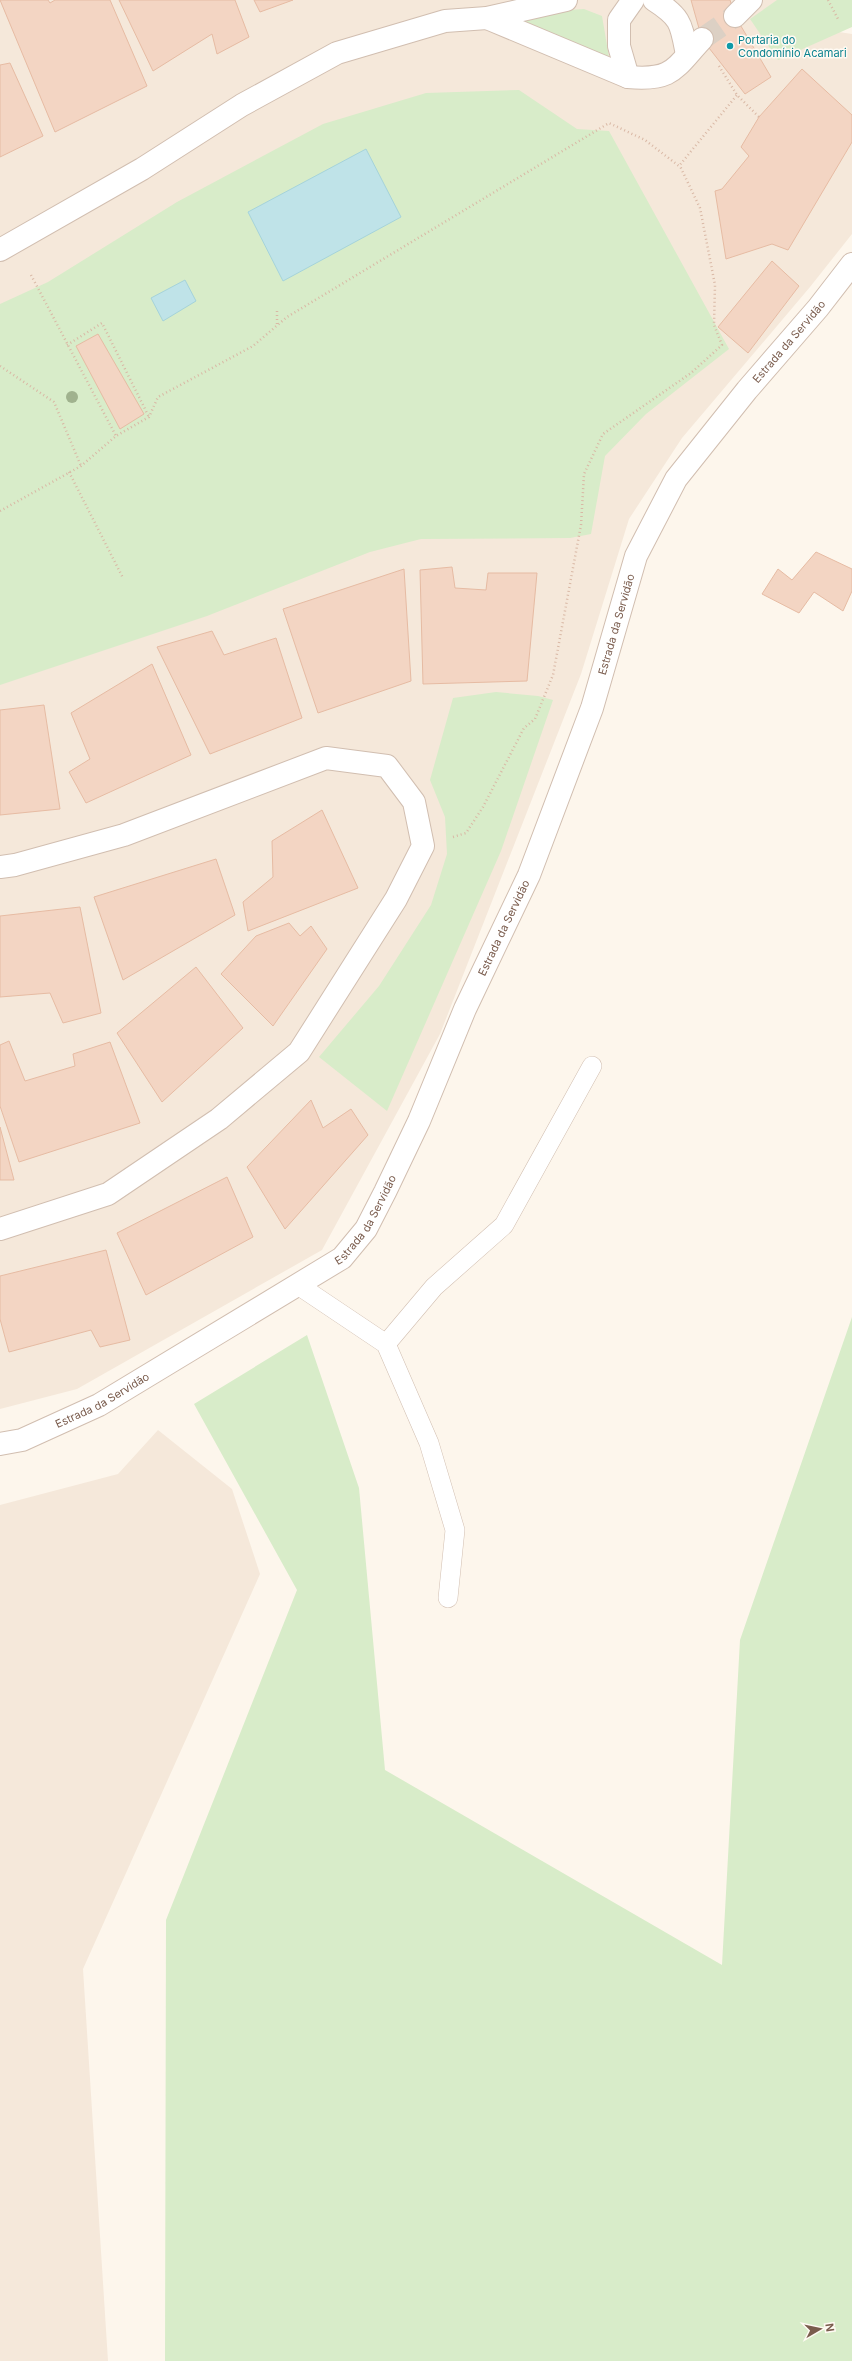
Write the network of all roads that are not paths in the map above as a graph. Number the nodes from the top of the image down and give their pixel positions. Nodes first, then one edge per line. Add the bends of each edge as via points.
1 (566, 0) edge
2 (633, 0) edge
3 (654, 0) edge
4 (751, 0) edge
5 (735, 16) tunnel mouth
6 (487, 18) junction
7 (702, 39) tunnel mouth
8 (687, 55) junction
9 (628, 77) junction
10 (0, 250) edge
11 (852, 264) edge
12 (0, 866) edge
13 (592, 1066) dead end
14 (0, 1229) edge
15 (298, 1285) junction
16 (386, 1344) junction
17 (0, 1444) edge
18 (448, 1598) dead end

1 - 6 street
2 - 9 street via 619,20 619,46
3 - 8 street via 670,11 681,24
4 - 5 street
6 - 9 street
6 - 10 street via 445,22 337,53 242,105 142,169
7 - 8 street
8 - 9 street via 676,70 663,75 647,79
11 - 15 street, Estrada da Servidão via 818,308 746,390 676,479 636,556 592,708 529,875 465,1009 419,1121 366,1229 342,1258
12 - 14 street via 15,865 124,835 326,758 387,766 414,802 423,846 396,899 299,1052 219,1119 108,1194
13 - 16 lane via 504,1225 434,1287
15 - 16 lane
15 - 17 street, Estrada da Servidão via 99,1405 22,1440
16 - 18 lane via 429,1443 455,1530

